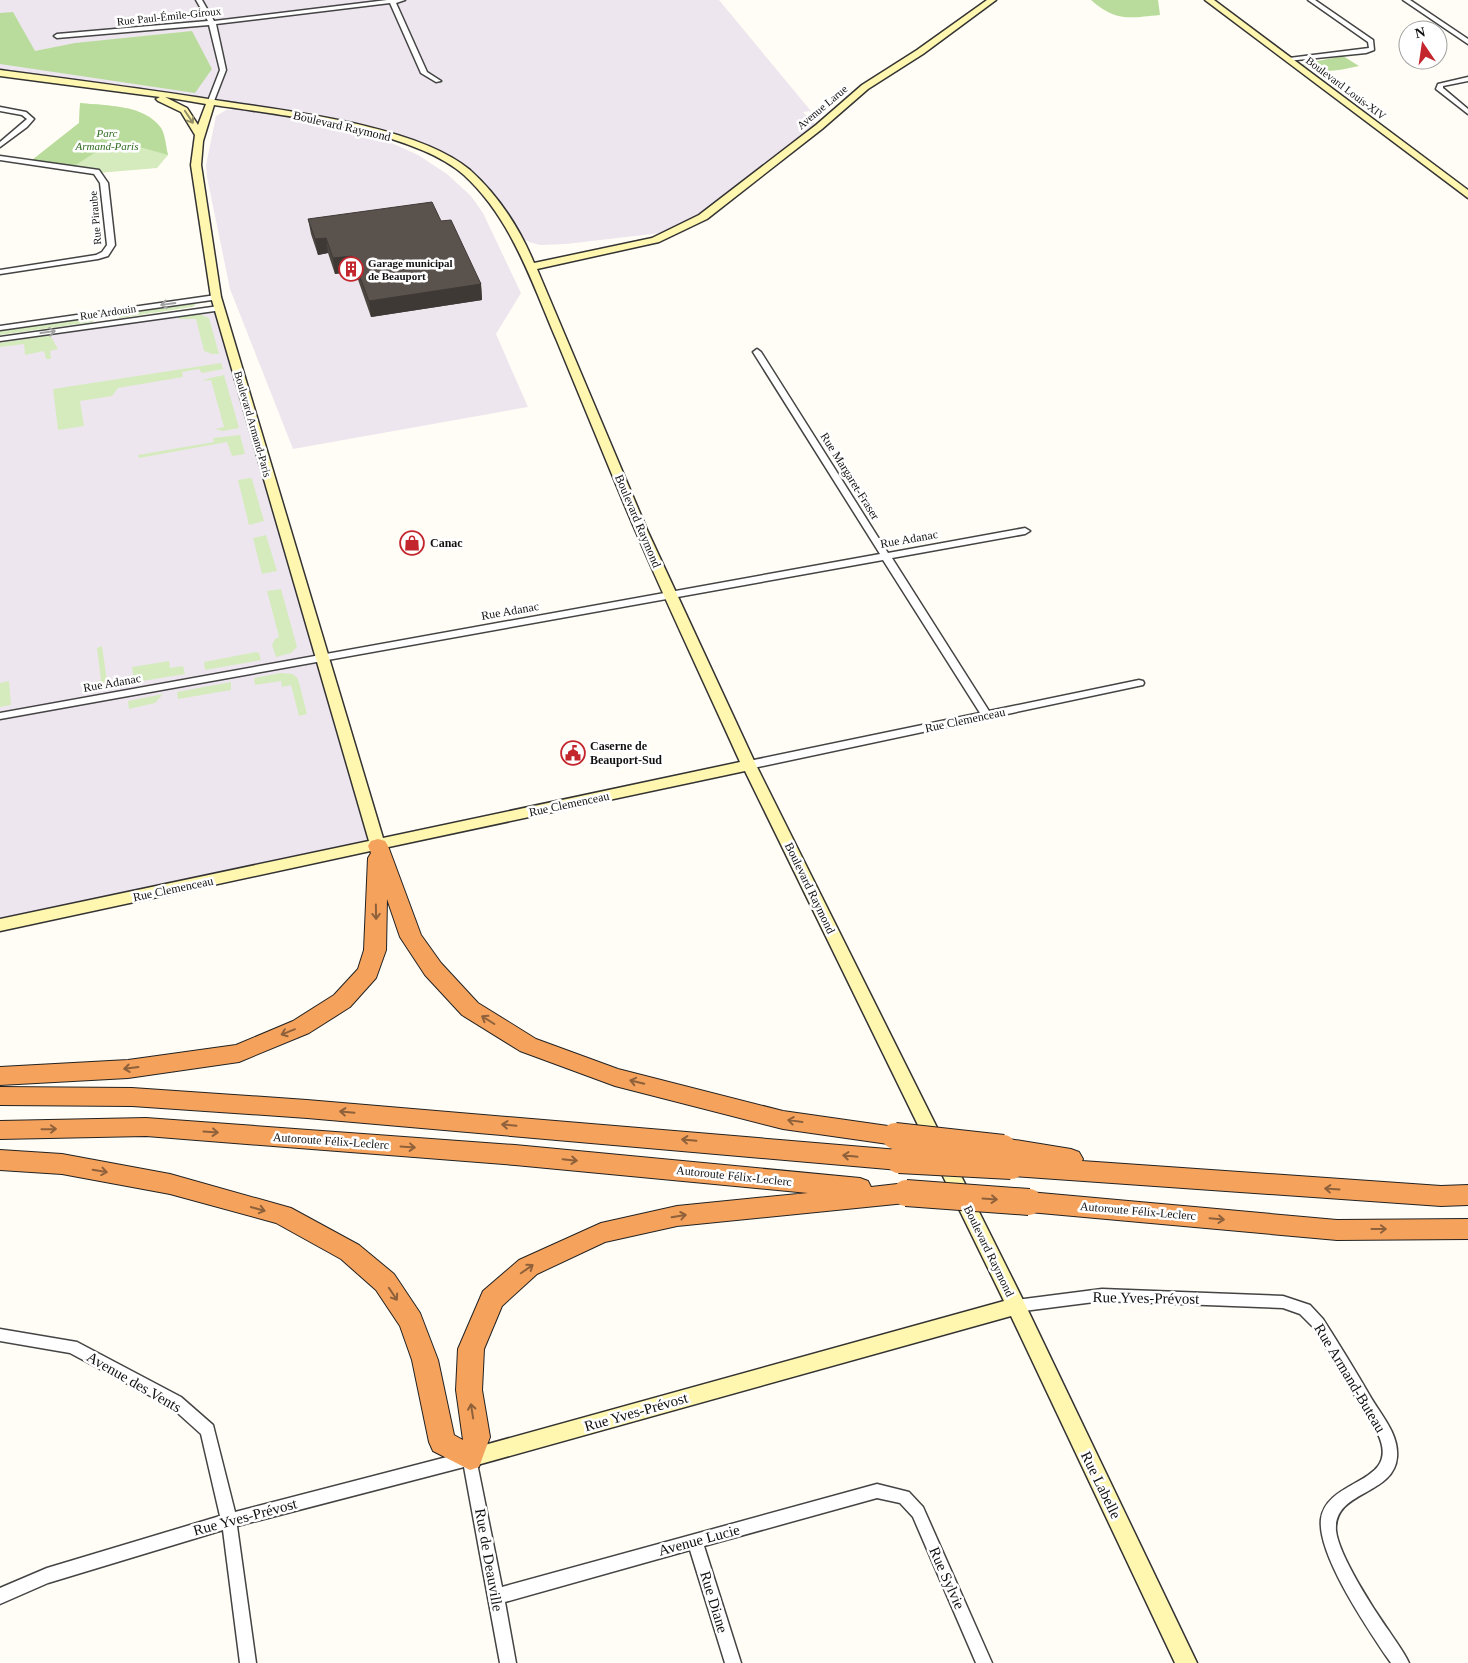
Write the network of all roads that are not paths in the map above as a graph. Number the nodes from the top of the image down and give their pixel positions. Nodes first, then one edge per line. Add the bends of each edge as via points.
1 (199, 0) edge
2 (402, 0) edge
3 (992, 0) edge
4 (1209, 0) edge
5 (1311, 0) edge
6 (1406, 0) edge
7 (392, 1) junction
8 (212, 23) junction
9 (57, 36) dead end
10 (1468, 42) edge
11 (1289, 60) junction
12 (0, 73) edge
13 (1468, 79) edge
14 (438, 81) dead end
15 (141, 91) junction
16 (211, 101) junction
17 (0, 109) edge
18 (1468, 112) edge
19 (200, 134) junction
20 (0, 145) edge
21 (0, 158) edge
22 (1468, 195) edge
23 (529, 263) junction
24 (0, 272) edge
25 (218, 302) junction
26 (0, 328) edge
27 (0, 339) edge
28 (757, 352) dead end
29 (1025, 531) dead end
30 (886, 556) junction
31 (669, 594) junction
32 (321, 658) junction
33 (1138, 683) dead end
34 (986, 715) junction
35 (0, 716) edge
36 (749, 765) junction
37 (378, 846) junction
38 (0, 925) edge
39 (0, 1076) edge
40 (0, 1096) edge
41 (0, 1130) edge
42 (1007, 1157) junction
43 (0, 1160) edge
44 (906, 1193) junction
45 (1468, 1195) edge
46 (1468, 1229) edge
47 (1284, 1302) joint
48 (1016, 1306) junction
49 (0, 1334) edge
50 (470, 1458) junction
51 (904, 1496) joint
52 (229, 1521) junction
53 (695, 1541) junction
54 (0, 1596) edge
55 (495, 1597) junction
56 (248, 1663) edge
57 (508, 1663) edge
58 (733, 1663) edge
59 (984, 1663) edge
60 (1186, 1663) edge
61 (1401, 1663) edge

1 - 8 street, Boulevard Armand-Paris
2 - 7 street, Rue Paul-Émile-Giroux
3 - 23 street, Avenue Larue via 865,87 819,128 703,217 655,240
4 - 11 street, Boulevard Louis-XIV
5 - 11 street via 1371,41 1372,49
6 - 10 street
7 - 8 street, Rue Paul-Émile-Giroux
7 - 14 street via 424,73
8 - 9 street, Rue Paul-Émile-Giroux
8 - 16 street, Boulevard Armand-Paris via 223,70
11 - 22 street, Boulevard Louis-XIV
12 - 15 street, Boulevard Raymond
13 - 18 street via 1440,85 1439,89
15 - 16 street, Boulevard Raymond
15 -> 19 street via 184,110
16 - 19 street, Boulevard Armand-Paris
16 - 23 street, Boulevard Raymond via 319,119 427,148 466,172 496,206
17 - 20 street via 24,113 30,119
19 - 25 street, Boulevard Armand-Paris via 196,176
21 - 24 street, Rue Piraube via 96,172 104,183 111,245 105,254 90,259
23 - 31 street, Boulevard Raymond
25 -> 26 street, Rue Ardouin
27 -> 25 street, Rue Ardouin
25 - 32 street, Boulevard Armand-Paris
28 - 30 street, Rue Margaret-Fraser
29 - 30 street, Rue Adanac
30 - 31 street, Rue Adanac
30 - 34 street, Rue Margaret-Fraser
31 - 32 street, Rue Adanac
31 - 36 street, Boulevard Raymond
32 - 35 street, Rue Adanac
32 - 37 street, Boulevard Armand-Paris
33 - 34 street, Rue Clemenceau
34 - 36 street, Rue Clemenceau
36 - 37 street, Rue Clemenceau
36 - 48 street, Boulevard Raymond
37 - 38 street, Rue Clemenceau
37 -> 39 highway via 375,950 368,972 342,1002 301,1027 239,1053 128,1069
42 -> 37 highway, bridge via 783,1120 615,1077 528,1045 470,1009 433,969 411,938
42 -> 40 highway, bridge via 899,1160 307,1109 132,1097
41 -> 44 highway, Autoroute Félix-Leclerc via 146,1127 515,1155
45 -> 42 highway via 1217,1182
43 -> 50 highway via 62,1164 170,1184 282,1216 350,1252 385,1282 411,1321 425,1360 442,1442
44 -> 46 highway, Autoroute Félix-Leclerc, bridge via 1338,1230
50 -> 44 highway via 477,1437 469,1390 471,1349 492,1299 528,1267 601,1233 678,1216
47 - 48 street, Rue Yves-Prévost via 1102,1295
47 - 61 street, Rue Armand-Buteau via 1305,1309 1318,1323 1380,1425 1389,1446 1388,1465 1378,1479 1341,1498 1330,1512 1328,1531 1364,1605
48 - 50 street, Rue Yves-Prévost
48 - 60 street, Rue Labelle
49 - 52 street, Avenue des Vents via 72,1347 176,1402 208,1430
50 - 52 street, Rue Yves-Prévost
50 - 55 street, Rue de Deauville
51 - 53 street, Avenue Lucie via 877,1491
51 - 59 street, Rue Sylvie via 918,1512
52 - 54 street, Rue Yves-Prévost via 47,1576
52 - 56 street, Avenue des Vents
53 - 55 street, Avenue Lucie
53 - 58 street, Rue Diane
55 - 57 street, Rue de Deauville

